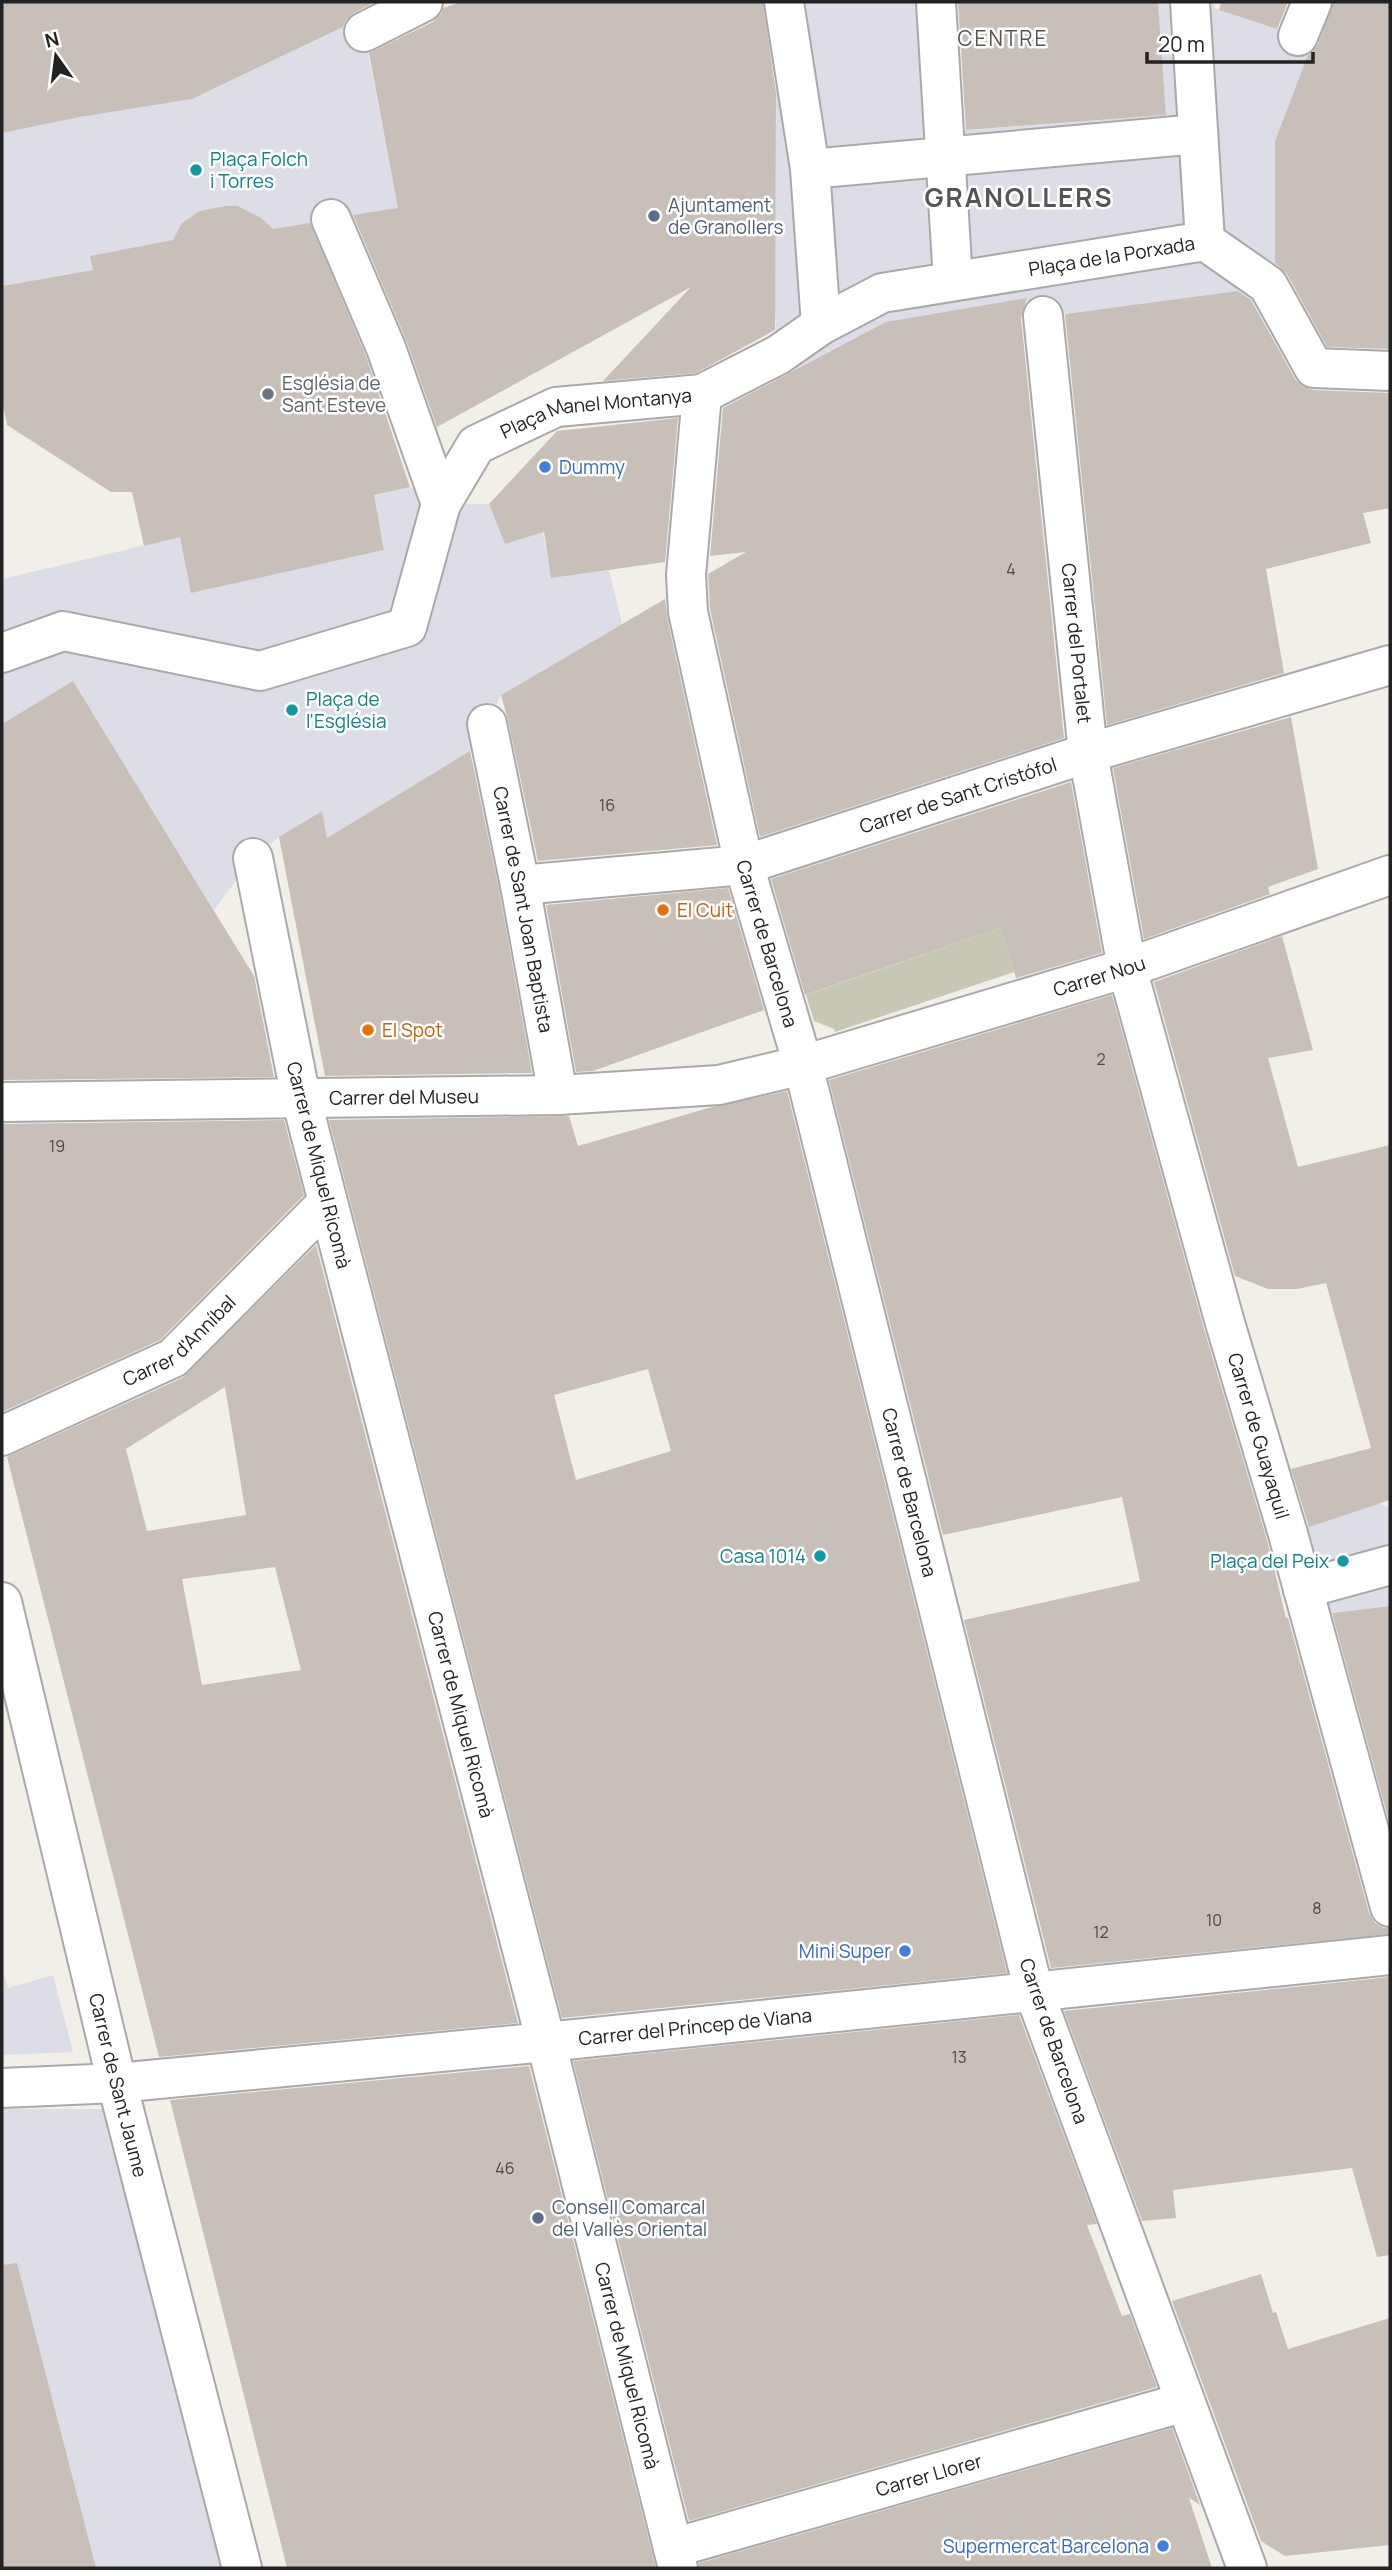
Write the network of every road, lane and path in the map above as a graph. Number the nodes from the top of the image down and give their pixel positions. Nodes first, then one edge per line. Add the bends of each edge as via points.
1 (423, 2) edge
2 (784, 2) edge
3 (936, 2) edge
4 (1189, 2) edge
5 (364, 32) dead end
6 (1198, 134) junction
7 (946, 157) junction
8 (810, 169) junction
9 (331, 219) dead end
10 (1205, 241) junction
11 (953, 281) junction
12 (1043, 316) dead end
13 (821, 325) junction
14 (778, 355) joint
15 (1390, 371) edge
16 (702, 394) junction
17 (441, 504) junction
18 (2, 653) edge
19 (1390, 665) edge
20 (486, 724) dead end
21 (1088, 753) junction
22 (253, 858) dead end
23 (744, 865) junction
24 (1390, 875) edge
25 (520, 885) junction
26 (1127, 968) junction
27 (803, 1065) junction
28 (558, 1095) junction
29 (301, 1098) junction
30 (2, 1101) edge
31 (326, 1204) junction
32 (2, 1436) edge
33 (1390, 1564) edge
34 (1303, 1589) junction
35 (2, 1602) edge
36 (1390, 1907) edge
37 (1390, 1955) edge
38 (1034, 1992) junction
39 (546, 2042) junction
40 (117, 2083) junction
41 (2, 2088) edge
42 (1185, 2402) junction
43 (676, 2558) edge
44 (242, 2568) edge
45 (1247, 2568) edge

1 - 5 street
2 - 8 street
3 - 7 street
4 - 6 street, Plaça de la Porxada
6 - 7 street
6 - 10 street, Plaça de la Porxada
7 - 8 street
7 - 11 street
8 - 13 street
9 - 17 street via 386,348
10 - 11 street, Plaça de la Porxada
10 - 15 street via 1268,285 1314,368
11 - 13 street, Plaça de la Porxada via 882,292
12 - 21 street, Carrer del Portalet
13 - 14 street, Plaça de la Porxada
14 - 16 street, Plaça Manel Montanya
16 - 17 street, Plaça Manel Montanya via 555,407 476,445
16 - 23 street, Carrer de Barcelona via 672,579 688,612
17 - 18 street via 407,627 260,671 63,632
19 - 21 street, Carrer de Sant Cristófol
20 - 25 street, Carrer de Sant Joan Baptista
21 - 23 street, Carrer de Sant Cristófol
21 - 26 street, Carrer del Portalet
22 - 29 street, Carrer de Miquel Ricomà
23 - 25 street, Carrer de Sant Cristófol
23 - 27 street, Carrer de Barcelona
24 - 26 street, Carrer Nou
25 - 28 street, Carrer de Sant Joan Baptista
26 - 27 street, Carrer Nou
26 - 34 street, Carrer de Guayaquil
27 - 28 street, Carrer del Museu via 719,1085
27 - 38 street, Carrer de Barcelona
28 - 29 street, Carrer del Museu
29 - 30 street, Carrer del Museu
29 - 31 street, Carrer de Miquel Ricomà
31 - 32 street, Carrer d'Anníbal via 173,1358
31 - 39 street, Carrer de Miquel Ricomà
33 - 34 street
34 - 36 street, Carrer de Guayaquil
35 - 40 street, Carrer de Sant Jaume
37 - 38 street, Carrer del Príncep de Viana
38 - 39 street, Carrer del Príncep de Viana
38 - 42 street, Carrer de Barcelona
39 - 40 street, Carrer del Príncep de Viana
39 - 43 street, Carrer de Miquel Ricomà
40 - 41 street, Carrer del Príncep de Viana
40 - 44 street, Carrer de Sant Jaume
42 - 43 street, Carrer Llorer
42 - 45 street, Carrer de Barcelona

